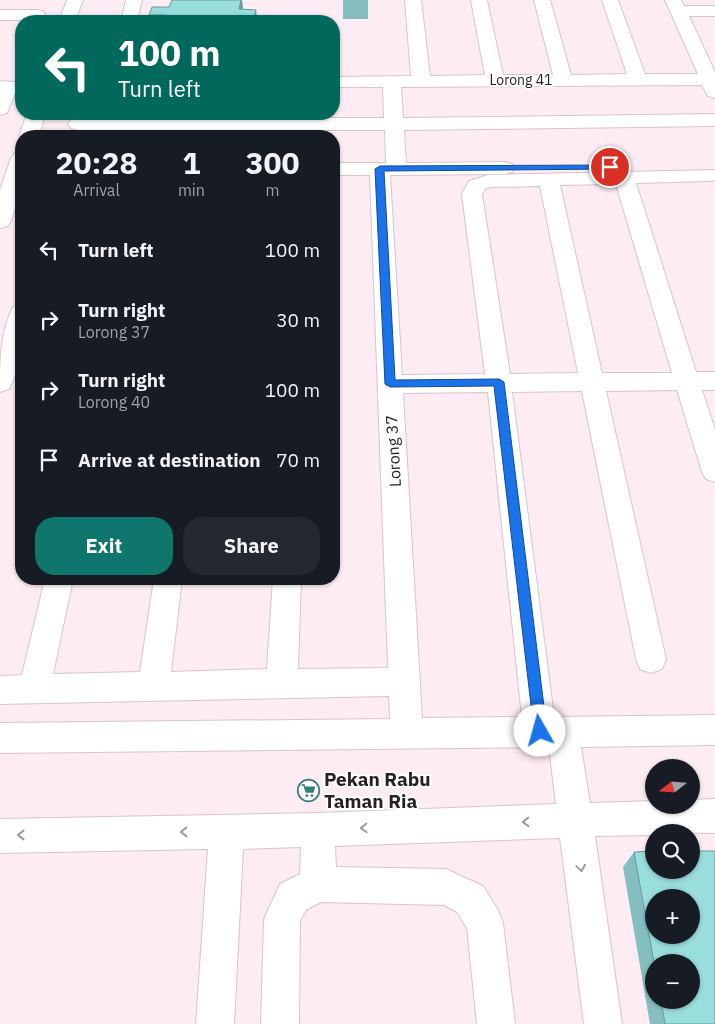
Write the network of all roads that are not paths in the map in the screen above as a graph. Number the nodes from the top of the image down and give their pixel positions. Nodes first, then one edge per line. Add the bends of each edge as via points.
1 (75, 0) edge
2 (134, 0) edge
3 (413, 0) edge
4 (479, 0) edge
5 (542, 0) edge
6 (610, 0) edge
7 (676, 6) edge
8 (715, 11) edge
9 (38, 12) edge
10 (0, 15) edge
11 (70, 15) edge
12 (130, 15) edge
13 (563, 80) junction
14 (638, 80) junction
15 (392, 81) junction
16 (420, 81) junction
17 (494, 81) junction
18 (340, 82) edge
19 (5, 86) edge
20 (712, 86) edge
21 (0, 109) edge
22 (715, 120) edge
23 (395, 124) junction
24 (78, 125) edge
25 (340, 169) edge
26 (388, 169) junction
27 (712, 174) edge
28 (624, 178) junction
29 (15, 180) edge
30 (549, 180) junction
31 (0, 221) edge
32 (15, 333) edge
33 (715, 380) edge
34 (687, 381) junction
35 (499, 382) junction
36 (592, 382) junction
37 (0, 383) edge
38 (390, 384) junction
39 (715, 472) edge
40 (58, 585) edge
41 (167, 585) edge
42 (287, 585) edge
43 (651, 659) dead end
44 (405, 682) junction
45 (282, 683) junction
46 (154, 685) junction
47 (0, 690) edge
48 (34, 690) junction
49 (715, 730) edge
50 (552, 731) junction
51 (407, 734) junction
52 (0, 738) edge
53 (715, 816) edge
54 (575, 820) junction
55 (318, 830) junction
56 (228, 831) junction
57 (0, 836) edge
58 (318, 884) junction
59 (215, 1024) edge
60 (280, 1024) edge
61 (496, 1024) edge
62 (603, 1024) edge

1 - 11 street
2 - 12 street
3 - 16 street
4 - 17 street
5 - 13 street
6 - 14 street
7 - 8 street
7 - 20 street
9 - 10 street
13 - 14 street, Lorong 41
13 - 17 street, Lorong 41
14 - 20 street, Lorong 41
15 - 16 street, Lorong 41
15 - 18 street, Lorong 41
15 - 23 street, Lorong 37
16 - 17 street, Lorong 41
19 - 21 street
22 - 23 street
23 - 24 street
23 - 26 street, Lorong 37
25 - 26 street
26 - 27 street
26 - 38 street, Lorong 37
27 - 28 street
28 - 30 street
28 - 34 street
29 - 31 street
30 - 35 street via 488,180 476,185 472,194
30 - 36 street
32 - 37 street
33 - 34 street
34 - 36 street
34 - 39 street
35 - 36 street
35 - 38 street
35 - 50 street
36 - 43 street
38 - 44 street, Lorong 37
40 - 48 street
41 - 46 street
42 - 45 street
44 - 45 street
44 - 51 street, Lorong 37
45 - 46 street
46 - 48 street
47 - 48 street
49 - 50 street
50 - 51 street
50 - 54 street
51 - 52 street
53 - 54 street
54 -> 55 street
54 -> 62 street
55 - 56 street
55 - 58 street
56 -> 57 street
56 - 59 street
58 - 60 street via 293,897 282,919
58 - 61 street via 446,887 470,899 485,923

